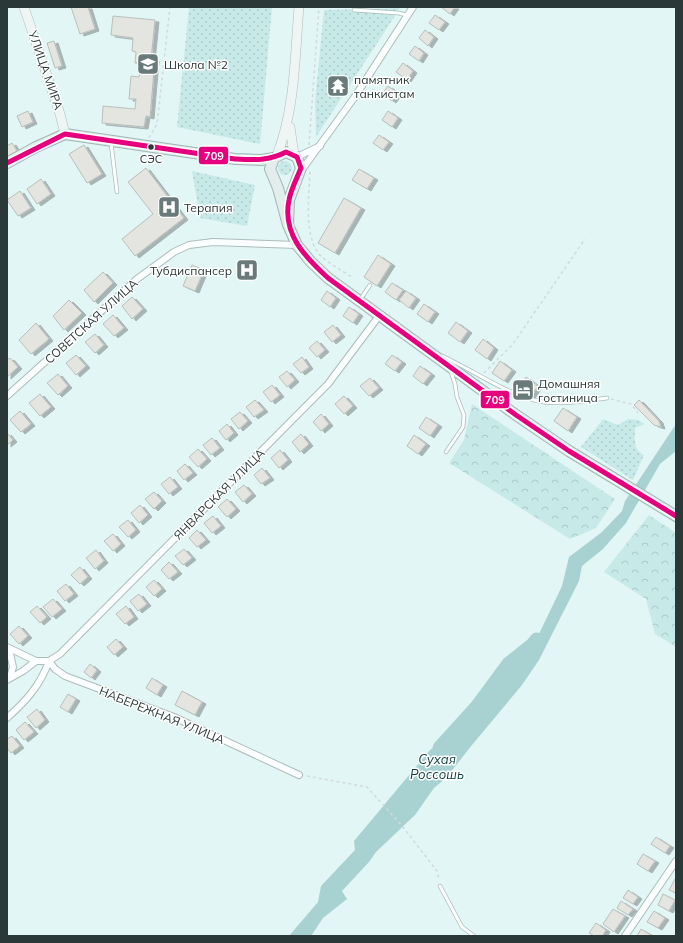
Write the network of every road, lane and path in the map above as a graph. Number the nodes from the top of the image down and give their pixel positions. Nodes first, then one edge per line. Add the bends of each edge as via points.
1 (24, 7) edge
2 (170, 7) edge
3 (299, 7) edge
4 (413, 7) edge
5 (354, 10) dead end
6 (407, 16) junction
7 (289, 115) junction
8 (65, 134) junction
9 (111, 141) junction
10 (323, 144) junction
11 (145, 146) junction
12 (276, 156) junction
13 (295, 156) junction
14 (235, 159) junction
15 (7, 164) edge
16 (272, 175) junction
17 (300, 175) junction
18 (117, 192) dead end
19 (288, 224) junction
20 (585, 239) dead end
21 (297, 245) junction
22 (370, 284) dead end
23 (359, 301) junction
24 (379, 316) junction
25 (423, 347) junction
26 (448, 365) junction
27 (481, 376) junction
28 (7, 396) edge
29 (608, 398) joint
30 (638, 413) dead end
31 (446, 452) dead end
32 (676, 516) edge
33 (8, 648) edge
34 (36, 661) junction
35 (49, 661) junction
36 (8, 678) edge
37 (7, 718) edge
38 (299, 775) joint
39 (676, 861) edge
40 (440, 886) joint
41 (474, 936) edge
42 (625, 936) edge

1 - 8 main road, УЛИЦА МИРА
2 - 11 path via 157,124
3 - 7 main road
4 - 6 street
5 - 6 lane
6 - 10 street
7 - 12 main road via 285,136
7 - 13 main road
8 - 9 main road
8 - 15 main road
9 - 11 main road
9 - 18 lane
10 - 13 street
10 - 17 street
11 - 14 main road
12 - 13 main road via 286,152
12 - 14 main road via 261,160
12 - 16 main road via 270,165
13 - 17 main road via 301,164
14 - 16 main road via 260,167
16 - 17 main road via 280,182 288,183
16 - 19 main road
17 - 19 main road via 289,200
19 - 21 main road
20 - 27 path via 513,344
21 - 23 main road via 328,278
21 - 28 street, СОВЕТСКАЯ УЛИЦА via 213,242 189,245 174,252 137,280
22 - 23 lane
23 - 24 main road
24 - 25 main road
24 - 35 street, ЯНВАРСКАЯ УЛИЦА via 328,384 60,654
25 - 26 main road
25 - 27 lane
26 - 31 lane via 464,415 463,427
26 - 32 main road via 569,451
27 - 29 lane via 535,401 577,403
29 - 30 path via 631,404
33 - 34 street
33 - 36 street via 13,667
34 - 35 street
34 - 36 street
35 - 37 street via 35,691
35 - 38 street, НАБЕРЕЖНАЯ УЛИЦА via 65,676 174,717
38 - 40 path via 367,787 403,827 437,871
39 - 42 street
40 - 41 lane via 462,927

